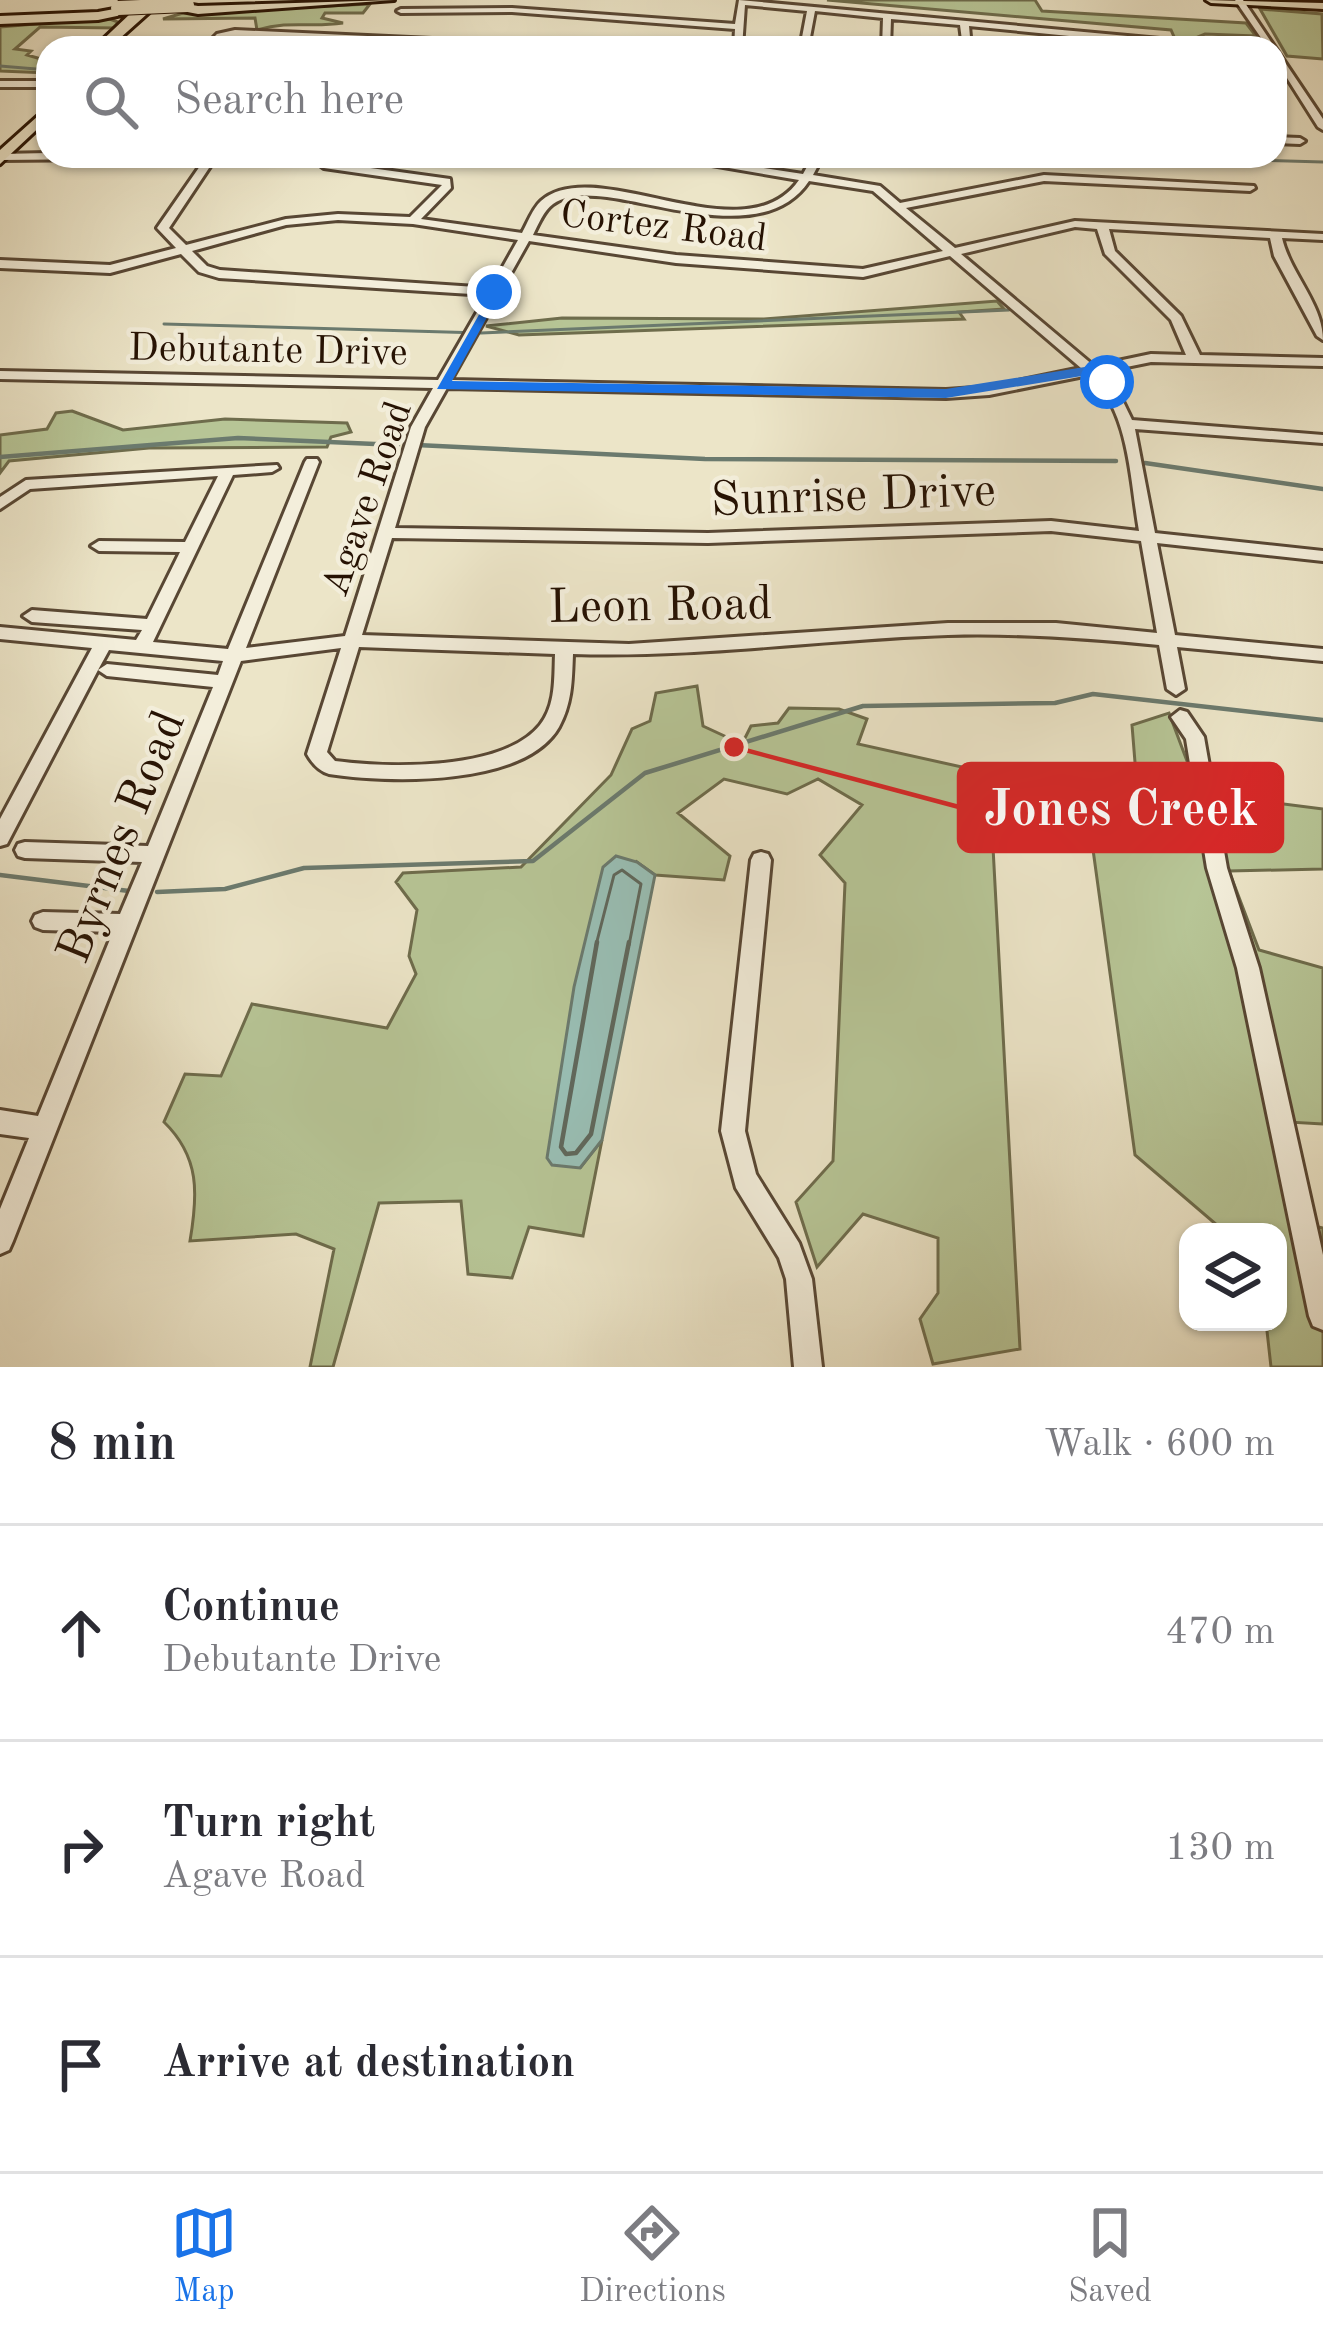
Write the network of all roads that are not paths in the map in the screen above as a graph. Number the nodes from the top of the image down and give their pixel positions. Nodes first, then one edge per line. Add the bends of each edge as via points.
1 (310, 0) edge
2 (388, 0) edge
3 (1210, 0) edge
4 (1311, 0) edge
5 (1240, 1) edge
6 (741, 2) edge
7 (1323, 3) edge
8 (122, 5) edge
9 (514, 5) edge
10 (193, 7) junction
11 (150, 9) edge
12 (812, 9) junction
13 (401, 10) dead end
14 (0, 14) edge
15 (98, 16) junction
16 (887, 16) junction
17 (964, 23) junction
18 (737, 27) junction
19 (1052, 32) junction
20 (116, 36) edge
21 (192, 36) edge
22 (229, 36) edge
23 (295, 36) edge
24 (500, 36) edge
25 (737, 36) edge
26 (806, 36) edge
27 (886, 36) edge
28 (966, 36) edge
29 (1053, 36) edge
30 (1079, 36) edge
31 (1264, 36) edge
32 (1287, 71) edge
33 (0, 84) edge
34 (36, 84) edge
35 (1306, 101) junction
36 (1323, 102) edge
37 (36, 110) edge
38 (36, 123) edge
39 (1323, 127) edge
40 (1287, 140) edge
41 (1300, 141) dead end
42 (0, 145) edge
43 (36, 157) edge
44 (0, 158) edge
45 (203, 168) edge
46 (347, 168) edge
47 (754, 168) edge
48 (811, 168) edge
49 (807, 175) junction
50 (1250, 188) dead end
51 (898, 206) junction
52 (413, 221) junction
53 (1102, 224) junction
54 (1275, 235) junction
55 (527, 237) junction
56 (1323, 237) edge
57 (184, 250) junction
58 (956, 254) junction
59 (0, 264) edge
60 (494, 292) junction
61 (1323, 336) edge
62 (1193, 355) junction
63 (1323, 362) edge
64 (1091, 370) junction
65 (0, 375) edge
66 (442, 386) junction
67 (1126, 424) junction
68 (1323, 439) edge
69 (312, 462) dead end
70 (272, 467) dead end
71 (227, 472) junction
72 (0, 504) edge
73 (385, 533) junction
74 (1146, 534) junction
75 (99, 546) dead end
76 (191, 547) junction
77 (1323, 556) edge
78 (32, 616) dead end
79 (153, 625) junction
80 (0, 633) edge
81 (1164, 638) junction
82 (351, 640) junction
83 (103, 644) junction
84 (142, 647) junction
85 (564, 650) junction
86 (1323, 655) edge
87 (233, 656) junction
88 (106, 670) dead end
89 (225, 682) junction
90 (1176, 689) dead end
91 (1180, 717) dead end
92 (9, 804) edge
93 (0, 838) edge
94 (25, 850) dead end
95 (156, 854) junction
96 (761, 860) dead end
97 (43, 921) dead end
98 (128, 923) junction
99 (0, 1122) edge
100 (45, 1129) junction
101 (0, 1241) edge
102 (1323, 1316) edge
103 (808, 1367) edge

1 - 10 highway
2 - 10 highway
3 - 5 main road
4 - 7 main road
5 - 7 main road
5 - 31 street
6 - 12 street
6 - 18 street
8 - 10 highway, bridge
8 - 11 highway, bridge
8 - 14 highway
9 - 13 street
9 - 18 street
9 - 24 street
10 - 11 highway
10 - 11 highway
11 - 15 highway
11 - 15 highway
11 - 20 highway
11 - 21 street
12 - 16 street
12 - 26 street
14 - 15 highway
16 - 17 street
16 - 27 street
17 - 19 street
17 - 28 street
18 - 25 street
19 - 29 street
19 - 30 street
22 - 23 street
32 - 35 street
33 - 34 street
35 - 36 street
35 - 39 street
37 - 42 highway
38 - 44 highway
40 - 41 street
43 - 44 street
45 - 57 street via 163,224
46 - 52 street via 446,181
47 - 49 street
48 - 49 street, Agave Road
49 - 51 street via 876,188
49 - 55 street, Agave Road via 780,204 744,212 559,194
50 - 51 street via 1044,178
51 - 58 street
52 - 55 street, Cortez Road
52 - 57 street, Cortez Road via 307,219
53 - 54 street, Cortez Road
53 - 58 street, Cortez Road
53 - 62 street via 1109,252 1177,319
54 - 56 street, Cortez Road
54 - 61 street
55 - 58 street, Cortez Road via 676,260 863,273
55 - 60 street, Agave Road
57 - 59 street, Cortez Road via 110,269
57 - 60 street via 219,274
58 - 64 street
60 - 66 street, Agave Road
62 - 63 street, Debutante Drive
62 - 64 street, Debutante Drive
64 - 66 street, Debutante Drive via 946,394
64 - 67 street via 1114,391
65 - 66 street, Debutante Drive
66 - 73 street, Agave Road via 418,427
67 - 68 street
67 - 74 street
69 - 87 street, Byrnes Road
70 - 71 street
71 - 72 street via 26,485
71 - 76 street
73 - 74 street, Sunrise Drive via 708,538 998,525
73 - 82 street, Agave Road
74 - 77 street, Sunrise Drive
74 - 81 street
75 - 76 street
76 - 79 street
78 - 79 street
79 - 84 street
80 - 83 street, Leon Road
81 - 85 street, Leon Road via 948,629
81 - 86 street, Leon Road
81 - 90 street
82 - 85 street, Leon Road
82 - 85 street, Agave Road via 319,741 317,754 328,766 460,771 508,758 544,732 561,706
82 - 87 street, Leon Road
83 - 84 street, Leon Road
83 - 92 street
84 - 87 street, Leon Road
87 - 89 street, Byrnes Road
88 - 89 street
89 - 95 street, Byrnes Road
91 - 102 street via 1195,737 1217,868 1248,968
92 - 93 street
94 - 95 street
95 - 98 street, Byrnes Road
96 - 103 street via 733,1131 745,1179 800,1279
97 - 98 street
98 - 100 street, Byrnes Road
99 - 100 street
100 - 101 street, Byrnes Road

